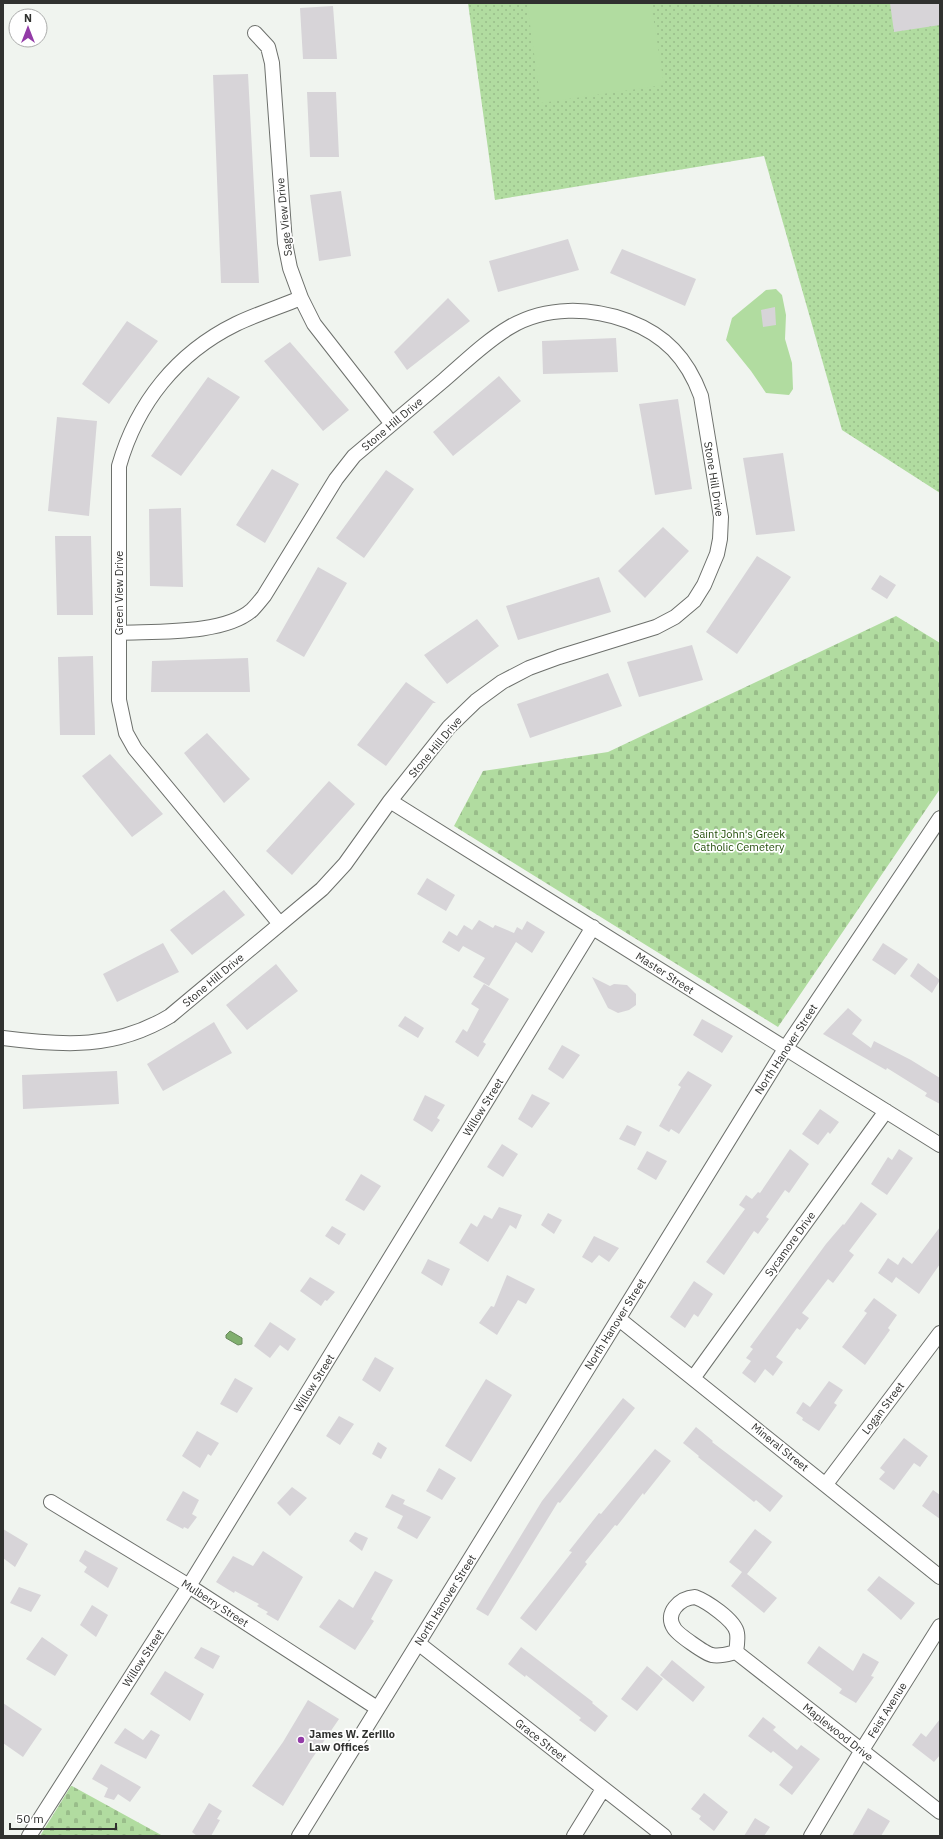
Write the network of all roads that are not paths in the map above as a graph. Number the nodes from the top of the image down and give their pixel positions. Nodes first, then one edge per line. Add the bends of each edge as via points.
1 (255, 33) dead end
2 (301, 298) junction
3 (392, 424) junction
4 (119, 633) junction
5 (390, 801) junction
6 (940, 818) edge
7 (280, 924) junction
8 (593, 927) junction
9 (3, 1038) edge
10 (785, 1049) junction
11 (886, 1111) junction
12 (940, 1145) edge
13 (619, 1319) junction
14 (940, 1333) edge
15 (694, 1378) junction
16 (826, 1484) junction
17 (51, 1502) dead end
18 (940, 1577) edge
19 (189, 1586) junction
20 (940, 1626) edge
21 (418, 1643) junction
22 (736, 1652) junction
23 (377, 1708) junction
24 (862, 1750) junction
25 (602, 1789) junction
26 (940, 1812) edge
27 (29, 1836) edge
28 (299, 1836) edge
29 (574, 1836) edge
30 (664, 1836) edge
31 (811, 1836) edge

1 - 2 street, Sage View Drive via 268,47 272,63 285,243 290,268
2 - 3 street, Sage View Drive via 314,324
2 - 4 street, Green View Drive via 235,325 199,346 178,363 160,383 142,410 126,441 119,466
3 - 4 street, Stone Hill Drive via 354,456 336,479 264,596 251,611 232,622 207,629
3 - 5 street, Stone Hill Drive via 497,336 527,319 547,313 569,311 588,311 616,317 650,330 668,344 685,363 695,380 701,396 721,517 717,554 694,601 656,627 559,657 502,682 476,701 449,727
4 - 7 street, Green View Drive via 119,700 126,733 135,749
5 - 7 street, Stone Hill Drive via 345,864 322,889
5 - 8 street, Master Street
6 - 10 street, North Hanover Street
7 - 9 street, Stone Hill Drive via 170,1016 150,1027 105,1042 47,1044
8 - 10 street, Master Street
8 - 19 street, Willow Street
10 - 11 street, Master Street
10 - 13 street, North Hanover Street
11 - 12 street, Master Street
11 - 15 street, Sycamore Drive
13 - 15 street, Mineral Street
13 - 21 street, North Hanover Street
14 - 16 street, Logan Street
15 - 16 street, Mineral Street
16 - 18 street, Mineral Street
17 - 19 street, Mulberry Street
19 - 23 street, Mulberry Street
19 - 27 street, Willow Street
20 - 24 street, Feist Avenue
21 - 23 street, North Hanover Street
21 - 25 street, Grace Street
22 - 22 street via 737,1632 734,1624 704,1600 695,1597 679,1602 673,1610 671,1620 674,1629 711,1655 721,1656
22 - 24 street, Maplewood Drive
23 - 28 street, North Hanover Street
24 - 26 street, Maplewood Drive
24 - 31 street, Feist Avenue
25 - 29 street
25 - 30 street, Grace Street

